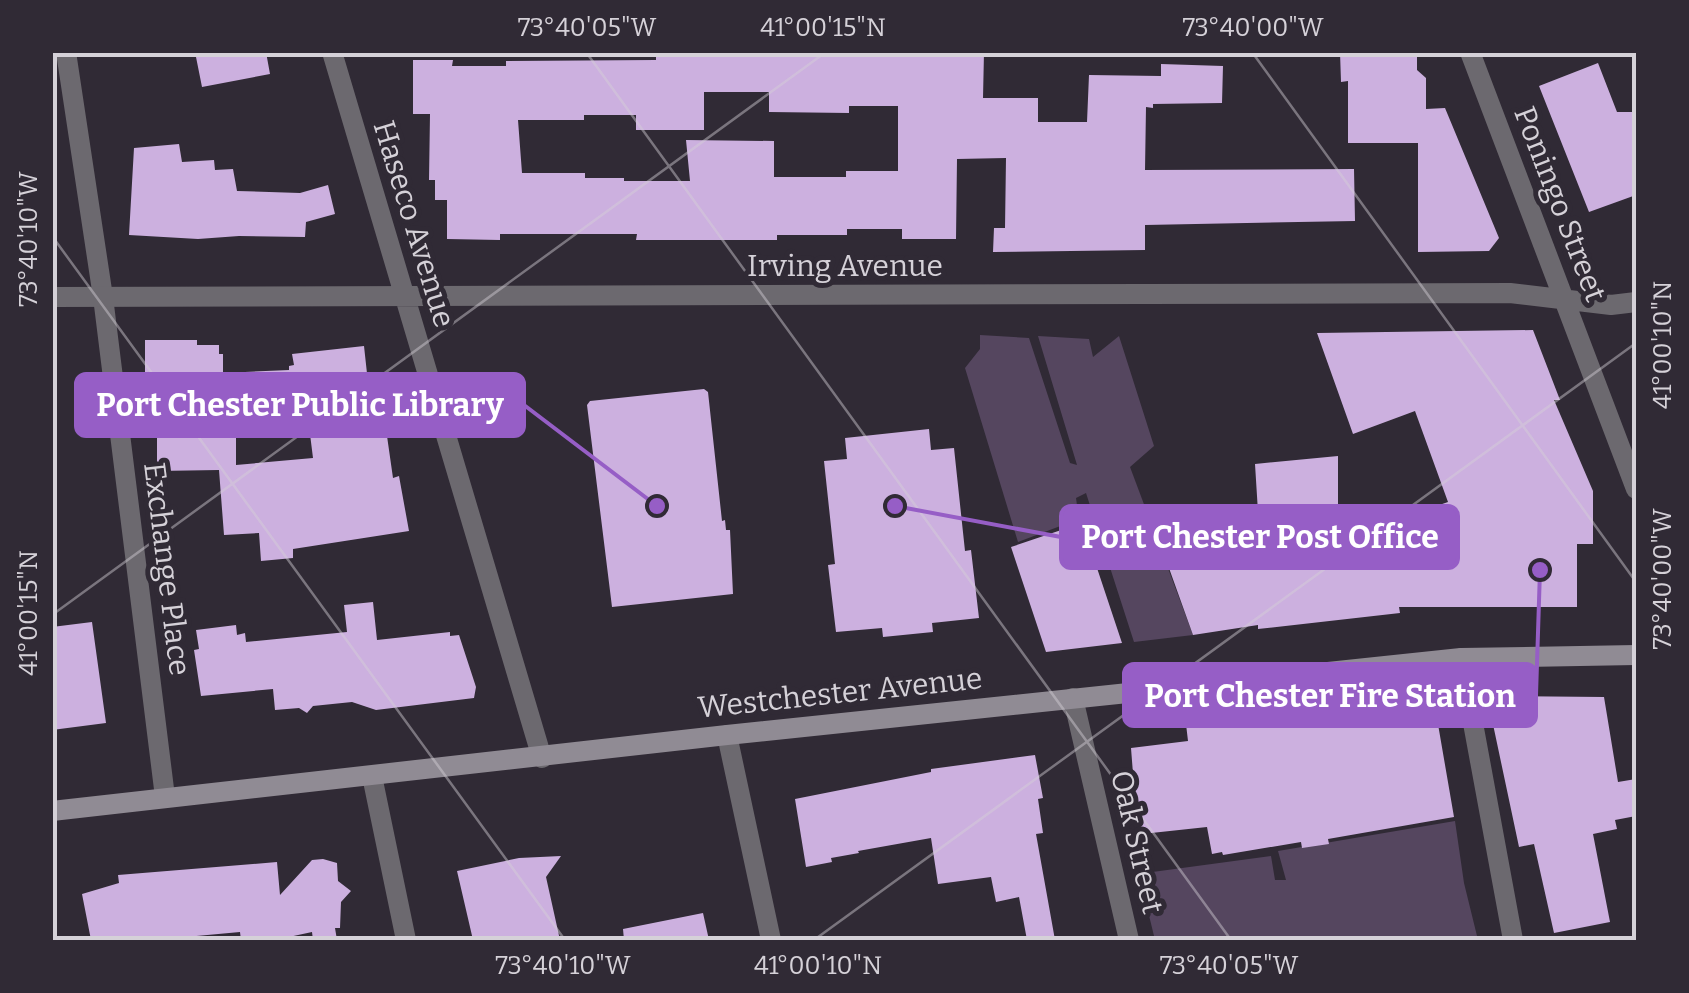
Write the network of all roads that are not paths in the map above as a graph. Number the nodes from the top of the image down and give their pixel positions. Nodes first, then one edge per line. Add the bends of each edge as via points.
1 (66, 52) edge
2 (332, 52) edge
3 (1470, 52) edge
4 (52, 297) edge
5 (103, 297) junction
6 (403, 297) junction
7 (1564, 300) junction
8 (1636, 302) edge
9 (1636, 489) edge
10 (1636, 655) edge
11 (1461, 658) junction
12 (1073, 698) junction
13 (727, 735) junction
14 (542, 758) junction
15 (372, 776) junction
16 (165, 797) junction
17 (52, 811) edge
18 (406, 940) edge
19 (771, 940) edge
20 (1129, 940) edge
21 (1513, 940) edge

1 - 5 street, Exchange Place
2 - 6 street, Haseco Avenue
3 - 7 street, Poningo Street
4 - 5 street, Irving Avenue
5 - 6 street, Irving Avenue
5 - 16 street, Exchange Place
6 - 7 street, Irving Avenue via 1510,294
6 - 14 street, Haseco Avenue
7 - 8 street, Irving Avenue
7 - 9 street, Poningo Street
10 - 11 main road, Westchester Avenue
11 - 12 main road, Westchester Avenue
11 - 21 street
12 - 13 main road, Westchester Avenue
12 - 20 street, Oak Street
13 - 14 main road, Westchester Avenue
13 - 19 street
14 - 15 main road, Westchester Avenue
15 - 16 main road, Westchester Avenue
15 - 18 street
16 - 17 main road, Westchester Avenue

